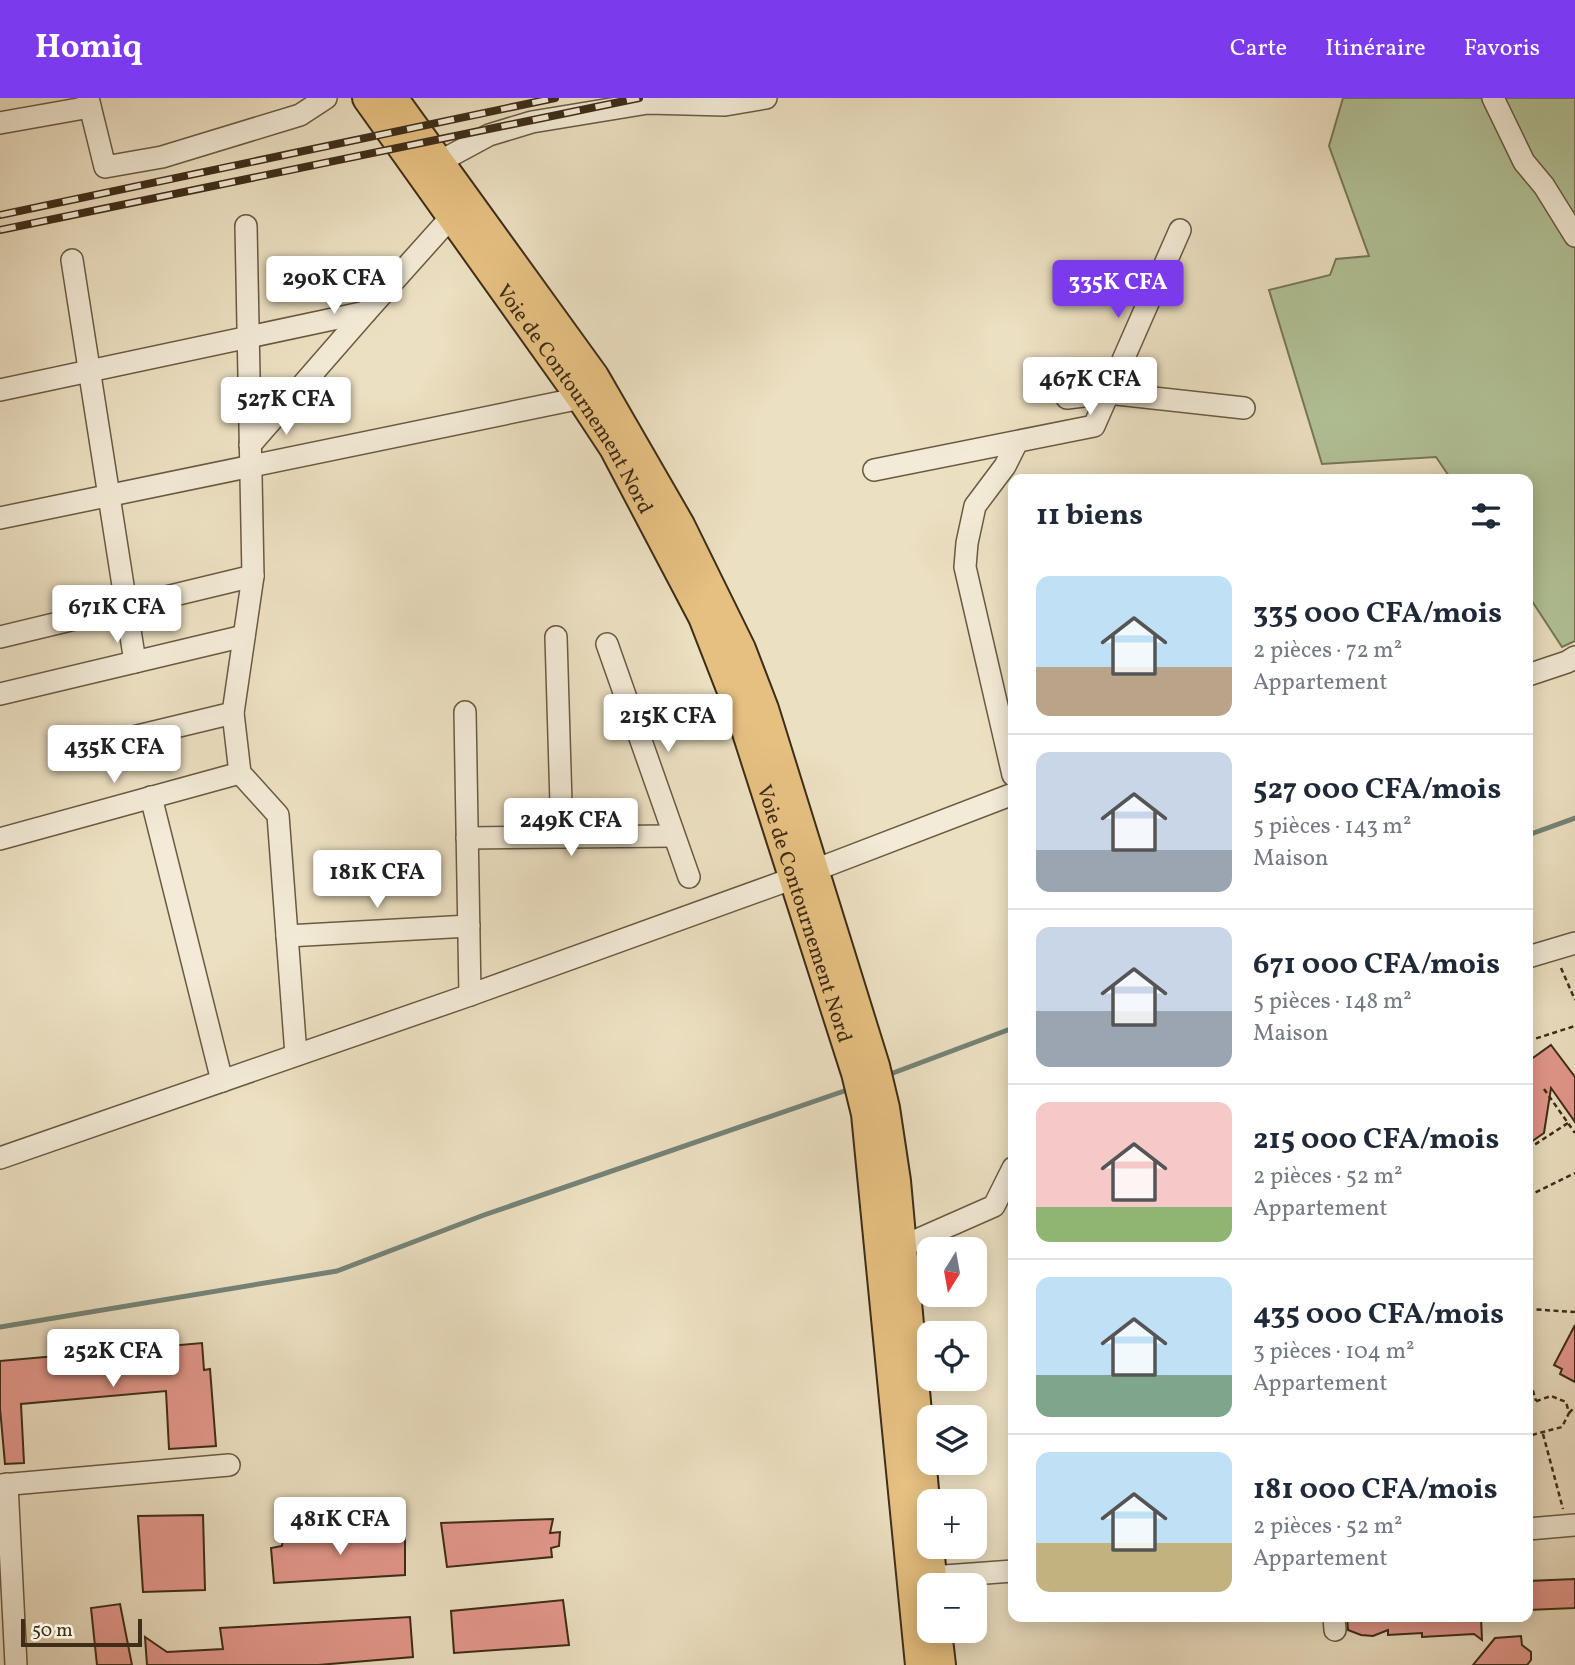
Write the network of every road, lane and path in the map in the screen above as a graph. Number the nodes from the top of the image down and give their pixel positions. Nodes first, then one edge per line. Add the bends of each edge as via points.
1 (326, 98) edge
2 (367, 98) edge
3 (393, 98) edge
4 (766, 98) edge
5 (1493, 98) edge
6 (89, 102) edge
7 (0, 123) edge
8 (439, 162) junction
9 (452, 216) junction
10 (246, 226) dead end
11 (1180, 230) dead end
12 (1575, 236) edge
13 (72, 260) dead end
14 (366, 312) junction
15 (248, 337) junction
16 (89, 371) junction
17 (0, 390) edge
18 (1108, 393) junction
19 (581, 398) junction
20 (1067, 398) dead end
21 (1244, 408) dead end
22 (1017, 442) junction
23 (251, 456) junction
24 (874, 470) dead end
25 (108, 495) junction
26 (0, 518) edge
27 (253, 576) junction
28 (126, 606) junction
29 (244, 636) junction
30 (556, 636) dead end
31 (0, 637) edge
32 (607, 644) dead end
33 (1575, 657) edge
34 (135, 662) junction
35 (1533, 673) edge
36 (0, 694) edge
37 (465, 712) dead end
38 (233, 713) junction
39 (71, 752) dead end
40 (1008, 753) edge
41 (240, 773) junction
42 (1008, 796) edge
43 (151, 797) junction
44 (674, 836) junction
45 (562, 837) junction
46 (467, 838) junction
47 (0, 839) edge
48 (804, 874) junction
49 (688, 877) dead end
50 (469, 926) junction
51 (287, 936) junction
52 (1575, 943) edge
53 (1553, 949) junction
54 (1533, 955) edge
55 (470, 995) junction
56 (1575, 1000) edge
57 (1575, 1026) edge
58 (1533, 1039) edge
59 (296, 1055) junction
60 (222, 1081) junction
61 (1544, 1089) dead end
62 (1568, 1123) junction
63 (1575, 1133) edge
64 (1533, 1146) edge
65 (0, 1158) edge
66 (1575, 1173) edge
67 (1008, 1179) edge
68 (1533, 1194) edge
69 (891, 1249) junction
70 (1533, 1309) edge
71 (1575, 1312) edge
72 (1533, 1391) edge
73 (1536, 1401) junction
74 (1533, 1402) edge
75 (1575, 1407) edge
76 (1569, 1413) junction
77 (1542, 1433) junction
78 (1533, 1435) edge
79 (229, 1465) dead end
80 (4, 1484) edge
81 (922, 1489) edge
82 (1572, 1525) edge
83 (1533, 1528) edge
84 (1008, 1571) edge
85 (925, 1573) edge
86 (987, 1573) edge
87 (922, 1643) edge
88 (938, 1643) edge
89 (16, 1665) edge
90 (920, 1665) edge
91 (941, 1665) edge

1 - 6 street via 300,115 162,157 105,167
2 - 9 main road, Voie de Contournement Nord
3 - 8 main road, Voie de Contournement Nord
4 - 8 street via 725,105 648,103 532,122 489,135
5 - 12 street via 1524,162
6 - 7 street
8 - 48 main road, Voie de Contournement Nord via 594,376 680,525 764,709
9 - 14 street
9 - 19 main road, Voie de Contournement Nord
10 - 15 street
11 - 18 street
13 - 16 street
14 - 15 street
14 - 23 street
15 - 16 street
15 - 23 street
16 - 17 street
16 - 25 street
18 - 20 street
18 - 21 street
18 - 22 street via 1094,426
19 - 23 street
19 - 48 main road, Voie de Contournement Nord via 620,460 703,617
22 - 24 street
22 - 40 street via 975,506 965,566
23 - 25 street
23 - 27 street
25 - 26 street
25 - 28 street
27 - 28 street
27 - 29 street
28 - 31 street
28 - 34 street
29 - 34 street
29 - 38 street
30 - 45 street
32 - 44 street
33 - 35 street
34 - 36 street
37 - 46 street
38 - 39 street
38 - 41 street
41 - 43 street
41 - 51 street via 278,815
42 - 48 street
43 - 47 street
43 - 60 street
44 - 45 street
44 - 49 street
45 - 46 street
46 - 50 street
48 - 55 street
48 - 69 main road, Voie de Contournement Nord via 896,1181
50 - 51 street
50 - 55 street
51 - 59 street
52 - 53 street
53 - 54 street
53 - 56 path
55 - 59 street
57 - 58 path
59 - 60 street
60 - 65 street
61 - 62 path
62 - 63 path
62 - 64 path
66 - 68 path
67 - 69 street via 995,1206
69 - 81 main road, Voie de Contournement Nord
69 - 85 main road, Voie de Contournement Nord
70 - 71 path
72 - 73 path
73 - 74 path
73 - 76 path via 1551,1396 1566,1402
75 - 76 path
76 - 77 path via 1562,1427
77 - 78 path
77 - 82 path
79 - 80 street
80 - 89 street
82 - 83 street
84 - 86 street
87 - 90 main road, Voie de Contournement Nord
88 - 91 main road

